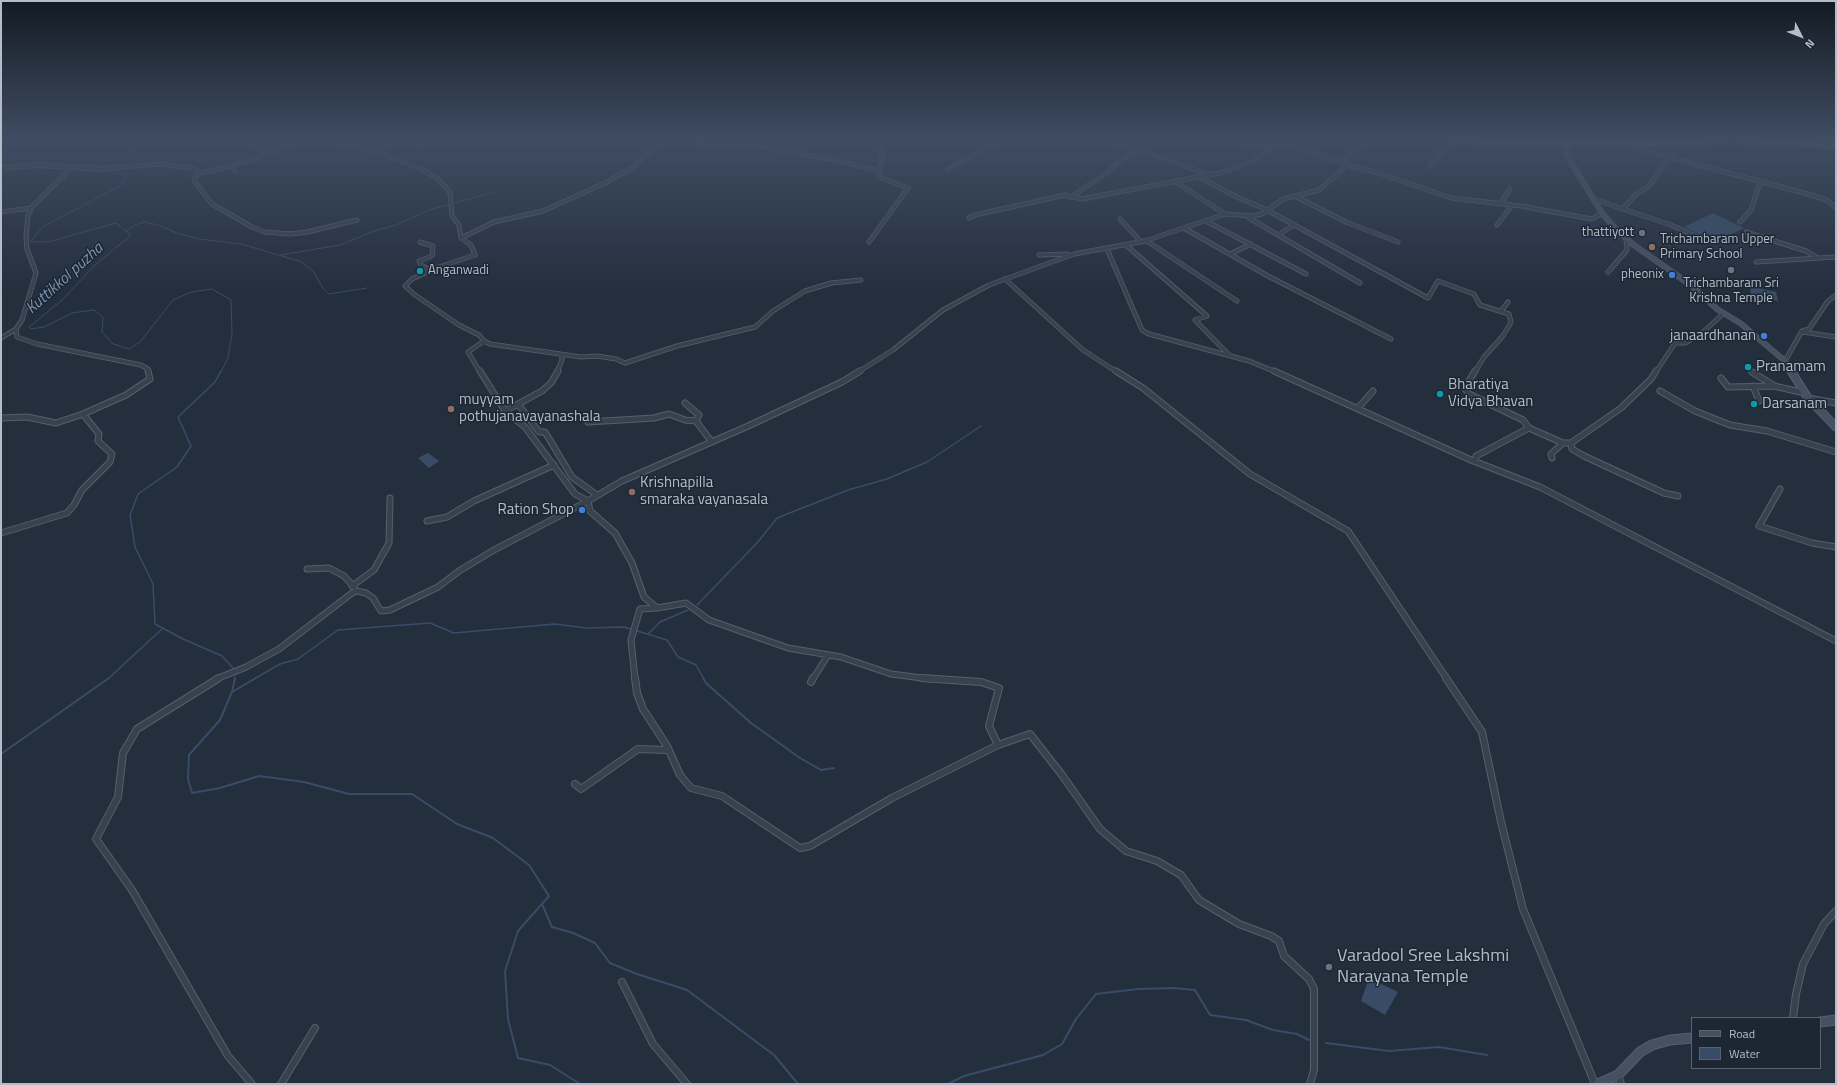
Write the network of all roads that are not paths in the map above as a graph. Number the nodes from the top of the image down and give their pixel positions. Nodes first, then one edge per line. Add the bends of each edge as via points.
1 (1510, 189) dead end
2 (49, 190) edge
3 (201, 190) edge
4 (448, 190) edge
5 (590, 190) edge
6 (907, 190) edge
7 (1082, 190) edge
8 (1130, 190) edge
9 (1187, 190) edge
10 (1223, 190) edge
11 (1319, 190) edge
12 (1426, 190) edge
13 (1588, 190) edge
14 (1644, 190) edge
15 (1758, 190) edge
16 (1788, 190) edge
17 (1295, 196) junction
18 (1071, 197) junction
19 (1594, 199) junction
20 (1500, 204) junction
21 (1512, 205) junction
22 (31, 208) junction
23 (1836, 208) edge
24 (1623, 209) junction
25 (1267, 210) junction
26 (1, 212) edge
27 (1602, 213) junction
28 (1225, 214) junction
29 (1242, 215) junction
30 (969, 218) dead end
31 (1120, 219) dead end
32 (357, 220) dead end
33 (1206, 221) junction
34 (1740, 222) dead end
35 (1497, 225) dead end
36 (1294, 226) junction
37 (1184, 228) junction
38 (1746, 232) dead end
39 (1278, 236) junction
40 (461, 238) junction
41 (1626, 238) junction
42 (1700, 238) dead end
43 (1147, 241) junction
44 (420, 242) dead end
45 (869, 242) dead end
46 (1141, 242) junction
47 (1398, 242) dead end
48 (1251, 244) junction
49 (1126, 245) junction
50 (1107, 249) junction
51 (1074, 254) junction
52 (1230, 254) junction
53 (1039, 255) dead end
54 (1836, 256) edge
55 (1817, 258) junction
56 (1756, 262) dead end
57 (1608, 272) dead end
58 (426, 273) junction
59 (1306, 274) dead end
60 (1005, 279) junction
61 (861, 280) dead end
62 (1360, 283) dead end
63 (1836, 295) edge
64 (1237, 301) dead end
65 (1508, 302) dead end
66 (1502, 311) junction
67 (1724, 313) junction
68 (16, 329) junction
69 (1802, 331) junction
70 (1836, 337) edge
71 (1, 338) edge
72 (1392, 339) dead end
73 (484, 341) junction
74 (559, 354) junction
75 (1230, 356) junction
76 (1785, 361) junction
77 (1752, 372) dead end
78 (1721, 378) dead end
79 (1753, 386) junction
80 (1774, 386) junction
81 (1373, 391) dead end
82 (1660, 391) dead end
83 (1806, 395) junction
84 (1759, 401) dead end
85 (685, 403) dead end
86 (1836, 403) edge
87 (518, 404) junction
88 (1358, 408) junction
89 (505, 411) junction
90 (82, 414) junction
91 (1, 418) edge
92 (696, 421) junction
93 (588, 422) dead end
94 (1836, 427) edge
95 (1529, 428) junction
96 (711, 441) junction
97 (1563, 443) junction
98 (1571, 443) junction
99 (1836, 452) edge
100 (1552, 458) dead end
101 (1475, 461) junction
102 (554, 466) junction
103 (1780, 489) dead end
104 (597, 496) junction
105 (1678, 496) dead end
106 (390, 498) dead end
107 (588, 501) junction
108 (427, 521) dead end
109 (1, 533) edge
110 (1836, 547) edge
111 (307, 569) dead end
112 (352, 586) junction
113 (357, 591) junction
114 (657, 608) junction
115 (1836, 641) edge
116 (828, 655) junction
117 (811, 682) dead end
118 (998, 745) junction
119 (668, 750) junction
120 (576, 784) dead end
121 (1836, 911) edge
122 (622, 982) dead end
123 (1793, 1017) edge
124 (1836, 1020) edge
125 (1821, 1022) edge
126 (315, 1028) dead end
127 (1691, 1038) edge
128 (1619, 1080) edge
129 (252, 1084) edge
130 (281, 1084) edge
131 (687, 1084) edge
132 (1310, 1084) edge
133 (1597, 1084) edge

1 - 20 street
2 - 22 street
3 - 32 street via 212,204 265,232 307,232
4 - 40 street via 452,216 459,225
5 - 40 street via 543,211 494,222
6 - 45 street
7 - 18 street
8 - 18 street via 1082,199
9 - 28 street
10 - 25 street
11 - 17 street
12 - 20 street via 1450,198
13 - 19 main road
14 - 24 street via 1636,194
15 - 34 street via 1751,210
16 - 23 street via 1826,200
17 - 25 street via 1283,199
17 - 47 street via 1346,222
18 - 30 street via 1065,195
19 - 24 street
19 - 27 main road
20 - 21 street
21 - 27 street via 1592,219
21 - 35 street
22 - 26 street
22 - 68 street via 26,237 36,273 22,320
24 - 42 street
25 - 29 street via 1254,216
25 - 36 street
27 - 41 main road
28 - 29 street
28 - 33 street
29 - 39 street via 1253,219
31 - 46 street
33 - 37 street
33 - 48 street
36 - 39 street
36 - 66 street via 1428,298 1438,281 1474,294 1480,305
37 - 43 street
37 - 52 street
38 - 55 street via 1806,251
39 - 62 street
40 - 58 street via 471,245 475,255
41 - 57 street via 1627,250
41 - 67 main road
43 - 46 street
43 - 64 street
44 - 58 street via 433,246 432,256 419,261 421,266 428,269
46 - 49 street
48 - 52 street
48 - 59 street
49 - 50 street
49 - 75 street via 1207,316 1195,320
50 - 51 street
50 - 75 street via 1142,330
51 - 53 street
51 - 60 street
52 - 72 street via 1334,311
54 - 55 street
55 - 56 street
58 - 73 street via 412,279 405,286
60 - 96 street via 943,310 893,350 842,382
60 - 133 street via 1083,350 1143,388 1250,474 1348,531 1482,732 1523,909
61 - 74 street via 831,283 804,291 773,311 755,327 677,346 625,363 597,356
63 - 69 street via 1828,301 1808,329
65 - 66 street
66 - 95 street via 1511,317 1509,326 1484,357 1466,390 1469,394 1523,420
67 - 76 main road via 1740,323
67 - 98 street via 1702,333 1672,347 1645,387
68 - 71 street
68 - 90 street via 17,337 37,344 123,360 148,369 148,382 126,395
69 - 70 street
69 - 76 street
73 - 74 street
73 - 89 street via 468,352
74 - 87 street via 562,360 551,383
75 - 88 street via 1274,371
76 - 83 main road
77 - 80 street
78 - 79 street via 1728,387
79 - 80 street
79 - 84 street
80 - 83 street
81 - 88 street
82 - 99 street via 1695,411 1730,425 1767,432
83 - 86 street
83 - 94 main road
85 - 92 street via 699,415
87 - 89 street
87 - 104 street via 539,432 545,432 572,476
88 - 101 street
89 - 102 street via 525,427
90 - 91 street via 56,423 27,417
90 - 109 street via 99,434 98,441 112,454 110,462 82,490 67,513
92 - 93 street via 669,414 654,418
92 - 96 street
95 - 97 street
95 - 101 street via 1476,456
96 - 104 street via 622,480
97 - 98 street
97 - 100 street via 1551,454
98 - 105 street via 1572,449 1584,456 1664,493
101 - 115 street via 1540,487
102 - 107 street via 575,494
102 - 108 street via 474,501 447,517
103 - 110 street via 1759,526 1812,543
104 - 107 street
106 - 112 street via 390,543 374,570
107 - 113 street via 494,550 438,587 390,610 381,611 373,598
107 - 114 street via 590,511 615,533 632,563 644,597
111 - 112 street via 330,568 344,576
112 - 113 street
113 - 129 street via 279,650 212,681 137,730 123,753 118,797 96,839 132,890 228,1056
114 - 116 street via 686,603 709,620 788,648
114 - 119 street via 640,609 632,640 637,693 643,709
116 - 117 street
116 - 118 street via 891,674 981,682 999,688 989,726
118 - 119 street via 892,798 810,846 800,848 722,796 691,788 680,775
118 - 132 street via 1030,734 1100,829 1126,851 1157,861 1181,875 1199,900 1239,924 1279,941 1284,956 1309,979 1314,989 1314,1070
119 - 120 street via 638,750 581,789
121 - 123 street via 1824,924 1803,964
122 - 131 street via 653,1044
124 - 125 main road
126 - 130 street
127 - 128 main road via 1652,1045 1640,1052
128 - 133 main road

